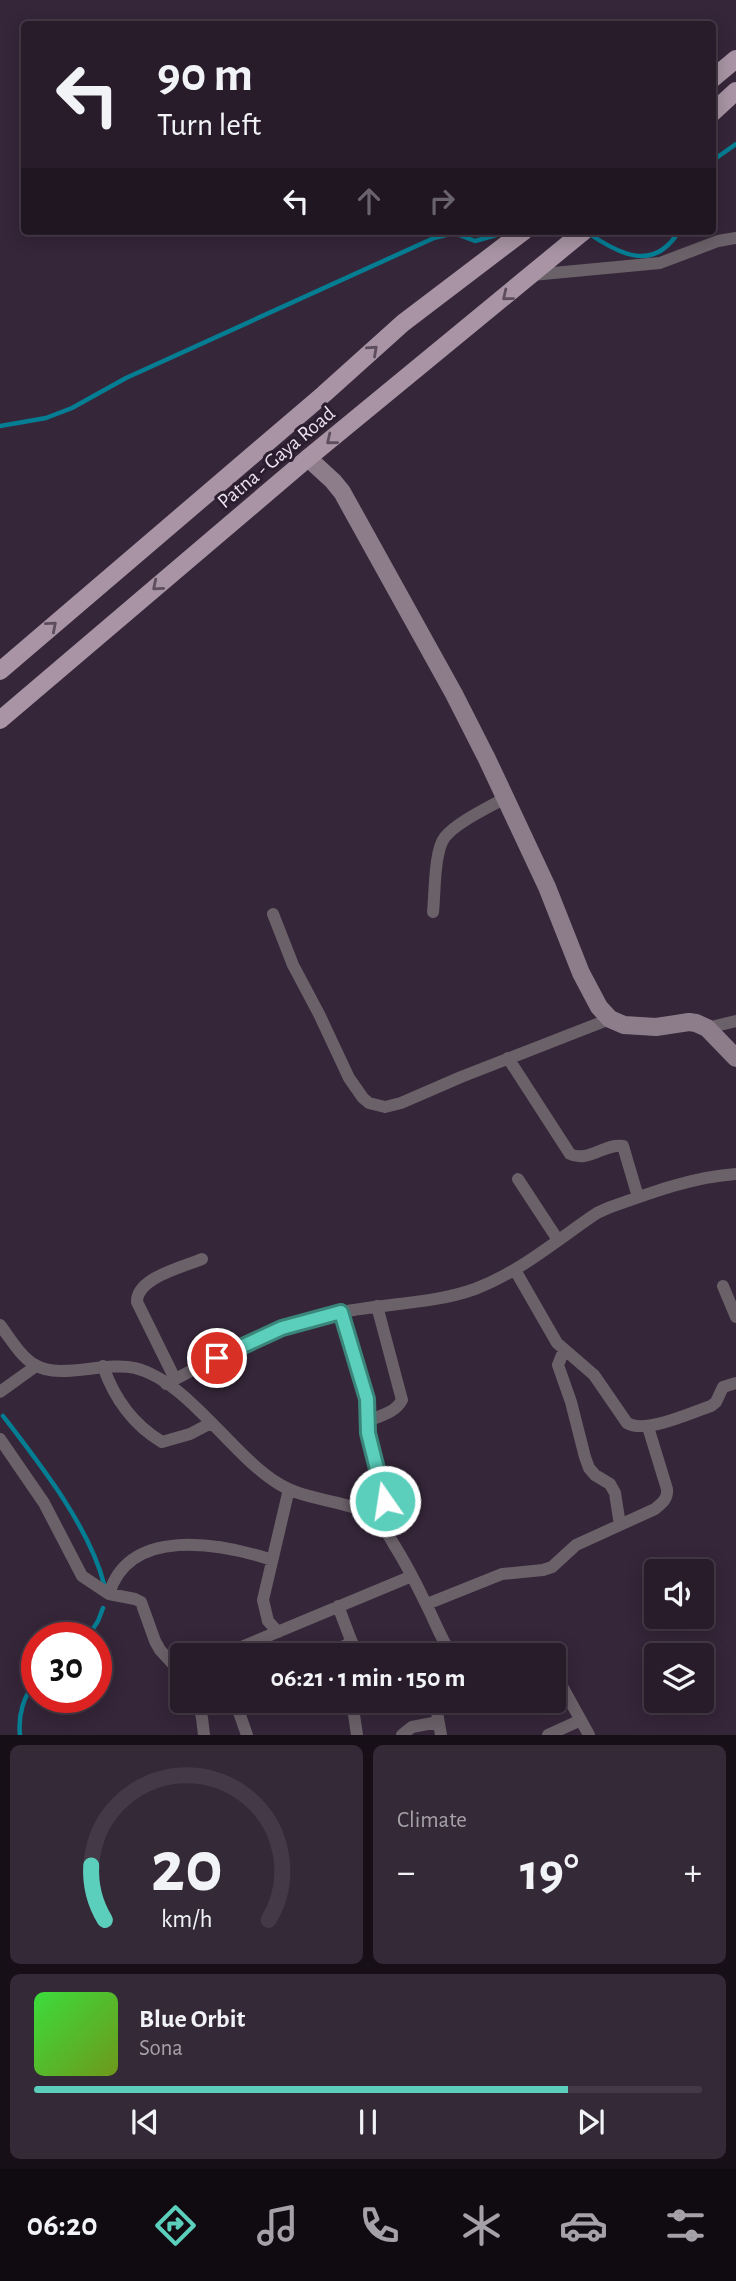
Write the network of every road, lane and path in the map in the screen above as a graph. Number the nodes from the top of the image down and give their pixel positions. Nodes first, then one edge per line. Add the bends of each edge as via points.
1 (736, 59) edge
2 (716, 76) edge
3 (736, 90) edge
4 (716, 109) edge
5 (519, 235) edge
6 (579, 235) edge
7 (736, 238) edge
8 (532, 275) junction
9 (308, 458) junction
10 (0, 671) edge
11 (0, 720) edge
12 (505, 798) junction
13 (433, 912) dead end
14 (273, 914) dead end
15 (610, 1019) junction
16 (736, 1021) edge
17 (706, 1028) junction
18 (508, 1058) junction
19 (736, 1058) edge
20 (736, 1174) edge
21 (518, 1179) dead end
22 (638, 1197) junction
23 (558, 1240) junction
24 (202, 1259) dead end
25 (514, 1270) junction
26 (723, 1286) dead end
27 (377, 1306) junction
28 (341, 1312) junction
29 (736, 1317) edge
30 (0, 1325) edge
31 (564, 1350) junction
32 (36, 1366) junction
33 (103, 1366) junction
34 (170, 1382) junction
35 (736, 1384) edge
36 (0, 1392) edge
37 (367, 1421) junction
38 (211, 1423) junction
39 (648, 1427) junction
40 (0, 1439) edge
41 (289, 1489) junction
42 (377, 1518) junction
43 (620, 1525) junction
44 (272, 1560) junction
45 (412, 1576) junction
46 (109, 1594) junction
47 (427, 1604) junction
48 (338, 1606) junction
49 (278, 1632) junction
50 (352, 1642) edge
51 (251, 1643) edge
52 (446, 1643) edge
53 (170, 1659) edge
54 (566, 1693) edge
55 (201, 1713) edge
56 (239, 1713) edge
57 (354, 1713) edge
58 (581, 1720) junction
59 (440, 1728) edge
60 (204, 1735) edge
61 (247, 1735) edge
62 (357, 1735) edge
63 (402, 1735) edge
64 (548, 1735) edge
65 (589, 1735) edge

1 - 2 main road
3 - 4 main road
10 -> 5 main road via 403,323
6 - 8 main road, Patna - Gaya Road
7 - 8 street via 660,263
8 -> 9 main road, Patna - Gaya Road
9 -> 11 main road, Patna - Gaya Road
9 - 12 street via 342,492 454,694
12 - 13 street via 444,837
12 - 15 street via 581,973
14 - 18 street via 349,1078 369,1103 385,1107 401,1103
15 - 17 street via 624,1025 689,1022
15 - 18 street
16 - 17 street
17 - 19 street
18 - 22 street via 570,1154 583,1157 623,1146
20 - 22 street
21 - 23 street
22 - 23 street via 597,1213
23 - 25 street
24 - 34 street via 156,1278 137,1295
25 - 27 street via 461,1293
25 - 31 street
26 - 29 street
27 - 28 street
27 - 37 street via 402,1400 392,1411
28 - 34 street via 282,1328
28 - 37 street via 367,1399
30 - 32 street
31 - 39 street via 594,1375 627,1423
31 - 43 street via 558,1365 585,1457 589,1468 615,1493
32 - 33 street via 66,1370
32 - 36 street
33 - 34 street via 138,1369
33 - 38 street via 122,1407 162,1441
34 - 38 street
35 - 39 street via 723,1387 710,1406
37 - 42 street via 385,1501
38 - 41 street via 249,1462
39 - 43 street via 667,1495 655,1509
40 - 46 street via 44,1503 82,1576
41 - 42 street
41 - 44 street
42 - 45 street
43 - 47 street via 576,1545 552,1567 502,1574
44 - 46 street via 209,1547 154,1548 130,1560 114,1579
44 - 49 street via 262,1600 268,1621
45 - 47 street
45 - 48 street
46 - 53 street via 141,1602 155,1641
47 - 52 street
48 - 49 street
48 - 50 street
49 - 51 street
54 - 58 street
55 - 60 street
56 - 61 street
57 - 62 street
58 - 64 street
58 - 65 street
59 - 63 street via 412,1727

